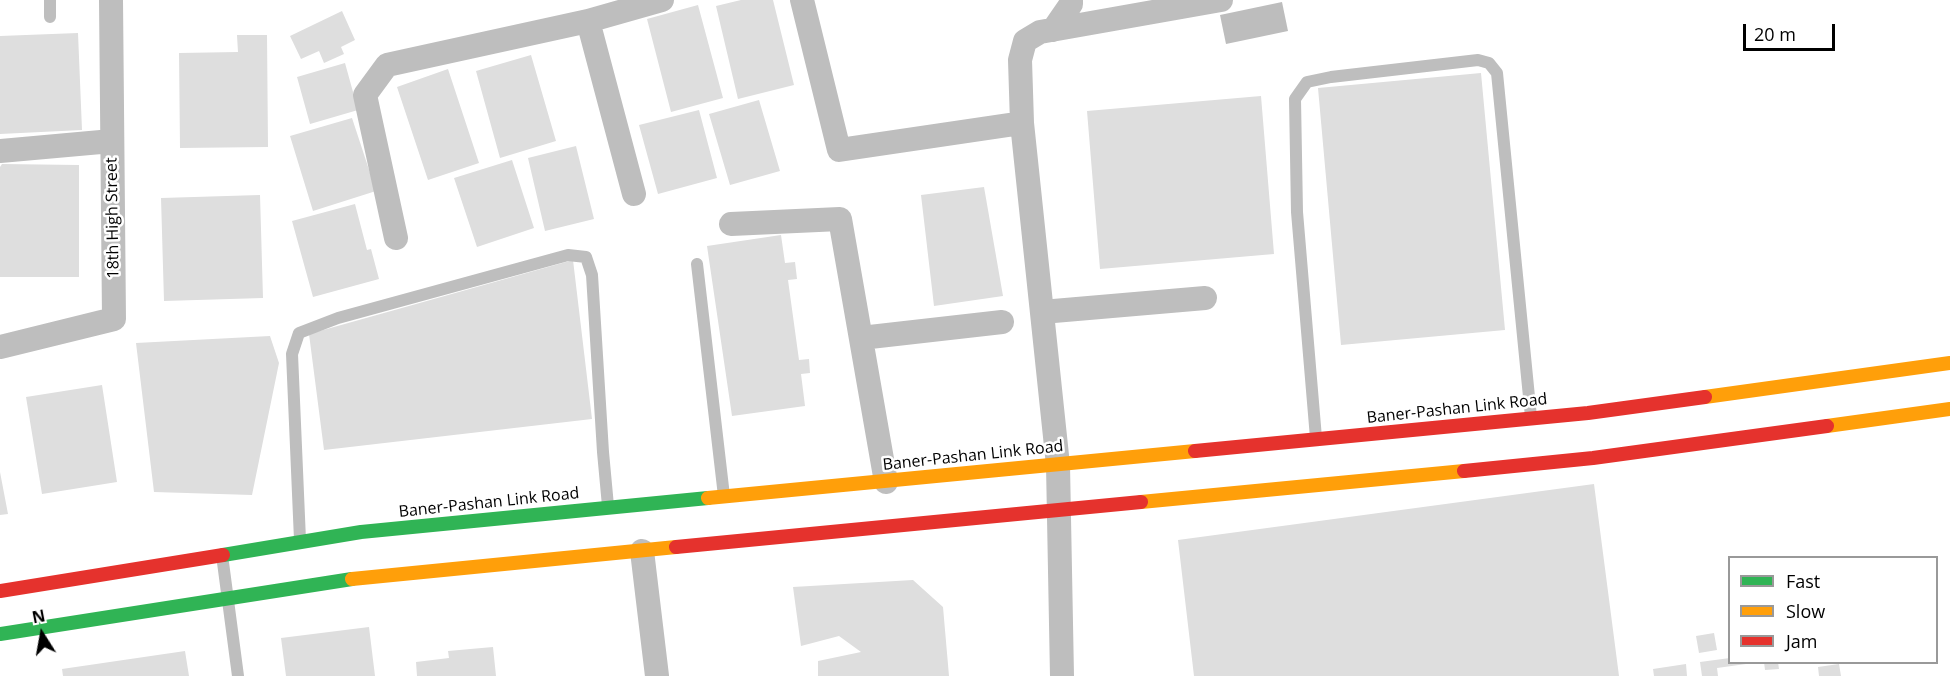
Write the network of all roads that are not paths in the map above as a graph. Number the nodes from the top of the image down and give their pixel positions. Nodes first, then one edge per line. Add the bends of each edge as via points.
1 (50, 0) edge
2 (111, 0) edge
3 (662, 0) edge
4 (802, 0) edge
5 (1071, 0) edge
6 (1221, 0) edge
7 (50, 17) dead end
8 (588, 21) junction
9 (1053, 30) junction
10 (1022, 123) junction
11 (111, 141) junction
12 (0, 151) edge
13 (634, 194) dead end
14 (731, 224) dead end
15 (396, 238) dead end
16 (697, 264) dead end
17 (1205, 298) dead end
18 (1042, 312) junction
19 (1002, 322) dead end
20 (861, 338) junction
21 (0, 347) edge
22 (1950, 363) edge
23 (1950, 409) edge
24 (1531, 418) junction
25 (1316, 440) junction
26 (1058, 465) junction
27 (886, 482) junction
28 (724, 497) junction
29 (609, 508) junction
30 (1059, 510) junction
31 (300, 542) junction
32 (642, 551) junction
33 (222, 554) junction
34 (0, 591) edge
35 (228, 599) junction
36 (0, 634) edge
37 (238, 676) edge
38 (657, 676) edge
39 (1062, 676) edge

1 - 7 lane
2 - 11 street, 18th High Street
3 - 8 street
4 - 10 street via 839,150
5 - 9 street
6 - 9 street
8 - 13 street
8 - 15 street via 387,65 365,95
9 - 10 street via 1025,41 1020,60
10 - 18 street
11 - 12 street
11 - 21 street, 18th High Street via 114,319
14 - 20 street via 840,219
16 - 28 lane
17 - 18 street
18 - 26 street
19 - 20 street
20 - 27 street
22 - 24 street, Baner-Pashan Link Road
23 - 30 street via 1593,458
24 - 25 street, Baner-Pashan Link Road
24 - 25 lane via 1497,73 1489,63 1478,60 1331,76 1307,82 1295,99 1298,212
25 - 26 street, Baner-Pashan Link Road
26 - 27 street, Baner-Pashan Link Road
26 - 30 street
27 - 28 street, Baner-Pashan Link Road
28 - 29 street, Baner-Pashan Link Road
29 - 31 street, Baner-Pashan Link Road via 361,532
29 - 31 lane via 592,275 586,257 568,255 338,318 299,333 292,354
30 - 32 street
30 - 39 street
31 - 33 street, Baner-Pashan Link Road
32 - 35 street via 366,577
32 - 38 street
33 - 34 street, Baner-Pashan Link Road
33 - 35 lane
35 - 36 street
35 - 37 lane

